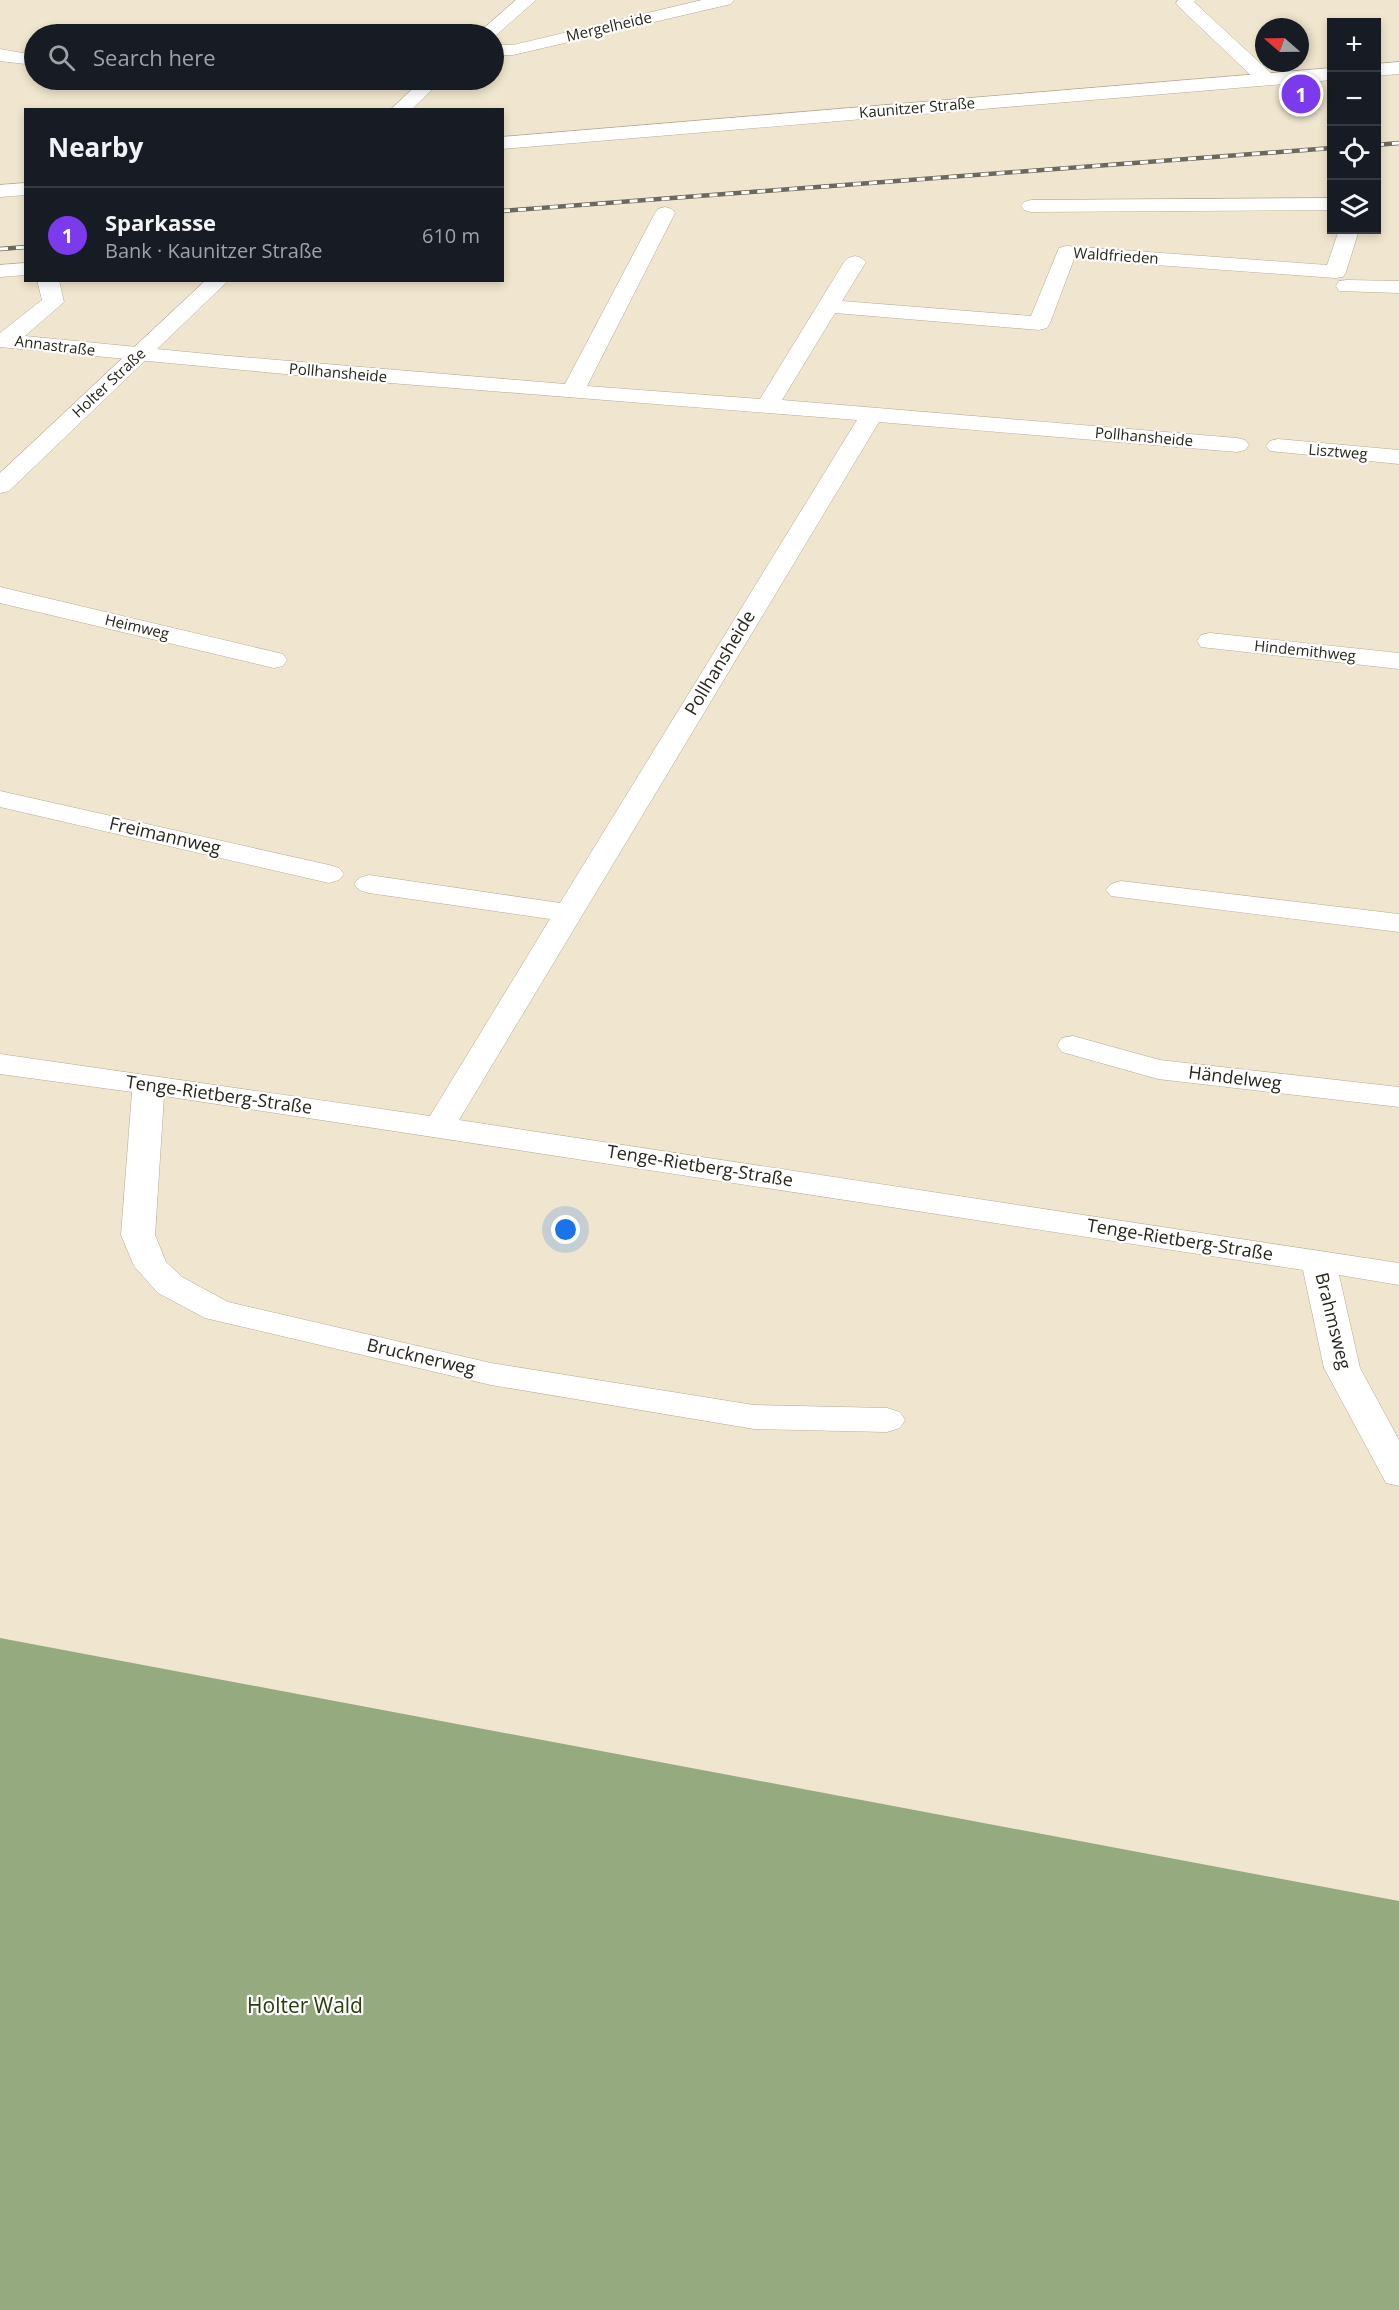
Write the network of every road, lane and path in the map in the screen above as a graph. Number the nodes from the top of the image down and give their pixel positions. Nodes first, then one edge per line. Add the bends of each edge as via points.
1 (527, 0) edge
2 (725, 0) edge
3 (1187, 0) edge
4 (498, 24) edge
5 (504, 50) edge
6 (0, 55) edge
7 (24, 59) edge
8 (1399, 68) edge
9 (1381, 70) edge
10 (1327, 74) edge
11 (1266, 79) junction
12 (422, 90) edge
13 (401, 108) edge
14 (504, 143) edge
15 (24, 189) edge
16 (0, 191) edge
17 (1327, 204) edge
18 (1031, 206) dead end
19 (665, 213) dead end
20 (1348, 234) edge
21 (855, 262) dead end
22 (24, 269) edge
23 (0, 271) edge
24 (48, 282) edge
25 (217, 282) edge
26 (1347, 286) dead end
27 (1399, 287) edge
28 (828, 306) junction
29 (3, 340) edge
30 (139, 356) junction
31 (573, 391) junction
32 (767, 406) junction
33 (872, 414) junction
34 (1237, 445) dead end
35 (1278, 446) dead end
36 (1399, 457) edge
37 (4, 477) edge
38 (0, 594) edge
39 (1210, 641) dead end
40 (274, 660) dead end
41 (1399, 662) edge
42 (0, 799) edge
43 (330, 873) dead end
44 (369, 884) dead end
45 (1121, 890) dead end
46 (569, 913) junction
47 (1399, 923) edge
48 (1073, 1045) dead end
49 (0, 1064) edge
50 (149, 1086) junction
51 (1399, 1097) edge
52 (439, 1127) junction
53 (1318, 1262) junction
54 (1399, 1274) edge
55 (887, 1420) dead end
56 (1399, 1474) edge

1 - 4 street
2 - 5 street, Mergelheide
3 - 11 street via 1185,3
6 - 7 street
8 - 9 street
10 - 11 street, Kaunitzer Straße
11 - 14 street, Kaunitzer Straße
12 - 13 street
15 - 16 street
17 - 18 street
19 - 31 street
20 - 28 street, Waldfrieden via 1335,272 1066,252 1039,322
21 - 28 street
22 - 23 street
24 - 29 street, Annastraße via 53,302
25 - 30 street, Holter Straße
26 - 27 street
28 - 32 street
29 - 30 street, Annastraße
30 - 31 street, Pollhansheide
30 - 37 street, Holter Straße
31 - 32 street, Pollhansheide
32 - 33 street, Pollhansheide
33 - 34 street, Pollhansheide
33 - 46 street, Pollhansheide
35 - 36 street, Lisztweg
38 - 40 street, Heimweg
39 - 41 street, Hindemithweg
42 - 43 street, Freimannweg
44 - 46 street
45 - 47 street
46 - 52 street, Pollhansheide
48 - 51 street, Händelweg via 1158,1069
49 - 50 street, Tenge-Rietberg-Straße
50 - 52 street, Tenge-Rietberg-Straße
50 - 55 street, Brucknerweg via 138,1234 151,1266 170,1285 217,1310 491,1374 743,1416
52 - 53 street, Tenge-Rietberg-Straße
53 - 54 street, Tenge-Rietberg-Straße
53 - 56 street, Brahmsweg via 1342,1368

